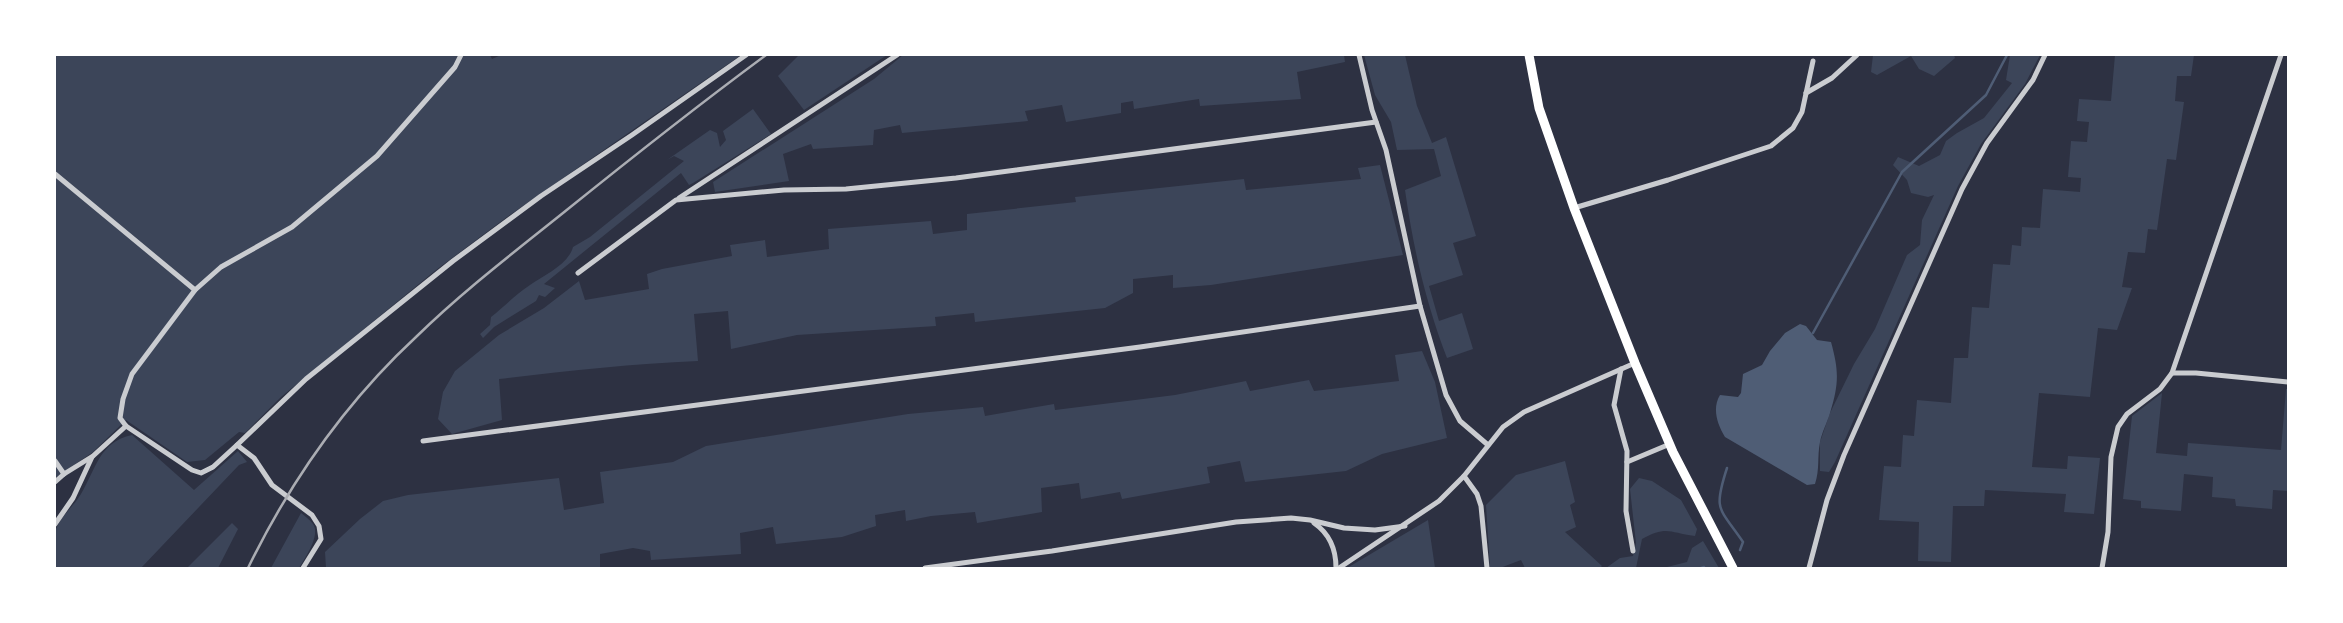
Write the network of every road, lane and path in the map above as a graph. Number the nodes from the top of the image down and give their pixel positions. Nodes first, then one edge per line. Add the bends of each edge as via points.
1 (461, 55) edge
2 (746, 55) edge
3 (897, 55) edge
4 (1359, 55) edge
5 (1529, 55) edge
6 (1857, 55) edge
7 (2046, 55) edge
8 (2281, 55) edge
9 (1813, 61) dead end
10 (1806, 93) junction
11 (1376, 122) junction
12 (55, 174) edge
13 (676, 200) junction
14 (1574, 208) junction
15 (578, 273) dead end
16 (195, 290) junction
17 (1420, 306) junction
18 (1636, 363) junction
19 (1621, 369) junction
20 (2172, 373) junction
21 (2288, 382) edge
22 (126, 426) junction
23 (422, 441) dead end
24 (1670, 444) junction
25 (237, 445) junction
26 (1488, 445) junction
27 (93, 456) junction
28 (55, 461) edge
29 (1627, 462) junction
30 (64, 474) junction
31 (1464, 476) junction
32 (55, 482) edge
33 (1310, 520) junction
34 (55, 524) edge
35 (1405, 526) junction
36 (1633, 551) dead end
37 (303, 568) edge
38 (925, 568) edge
39 (1338, 568) edge
40 (1487, 568) edge
41 (1733, 568) edge
42 (1809, 568) edge
43 (2102, 568) edge

1 - 16 street via 455,67 377,156 292,227 221,267
2 - 25 street via 541,196 453,261 306,379
3 - 13 street
4 - 11 street
5 - 14 main road via 1539,108
6 - 10 street via 1832,78
7 - 42 street via 2033,80 1987,143 1962,188 1844,455 1827,500
8 - 20 street
9 - 10 street
10 - 14 street via 1802,112 1793,128 1771,146
11 - 13 street via 956,178 846,190 784,190
11 - 17 street via 1386,150
12 - 16 street
13 - 15 street
14 - 18 main road
16 - 22 street via 132,374 120,418
17 - 23 street via 1140,347
17 - 26 street via 1446,395 1460,421
18 - 19 street
18 - 24 main road
19 - 26 street via 1524,412 1503,427
19 - 29 street via 1614,405
20 - 21 street
20 - 43 street via 2160,388 2127,414 2118,427 2111,457 2108,532
22 - 25 street via 201,473 213,467
22 - 27 street
24 - 29 street
24 - 41 main road
25 - 37 street via 254,458 272,486 312,515 319,526 321,539
26 - 31 street
27 - 30 street
27 - 34 street
28 - 30 street
29 - 36 street via 1626,511
30 - 32 street
31 - 35 street via 1439,501
31 - 40 street via 1481,506
33 - 35 street via 1344,528 1375,530
33 - 38 street via 1291,518 1236,522
33 - 39 street via 1325,530 1336,552
35 - 39 street

